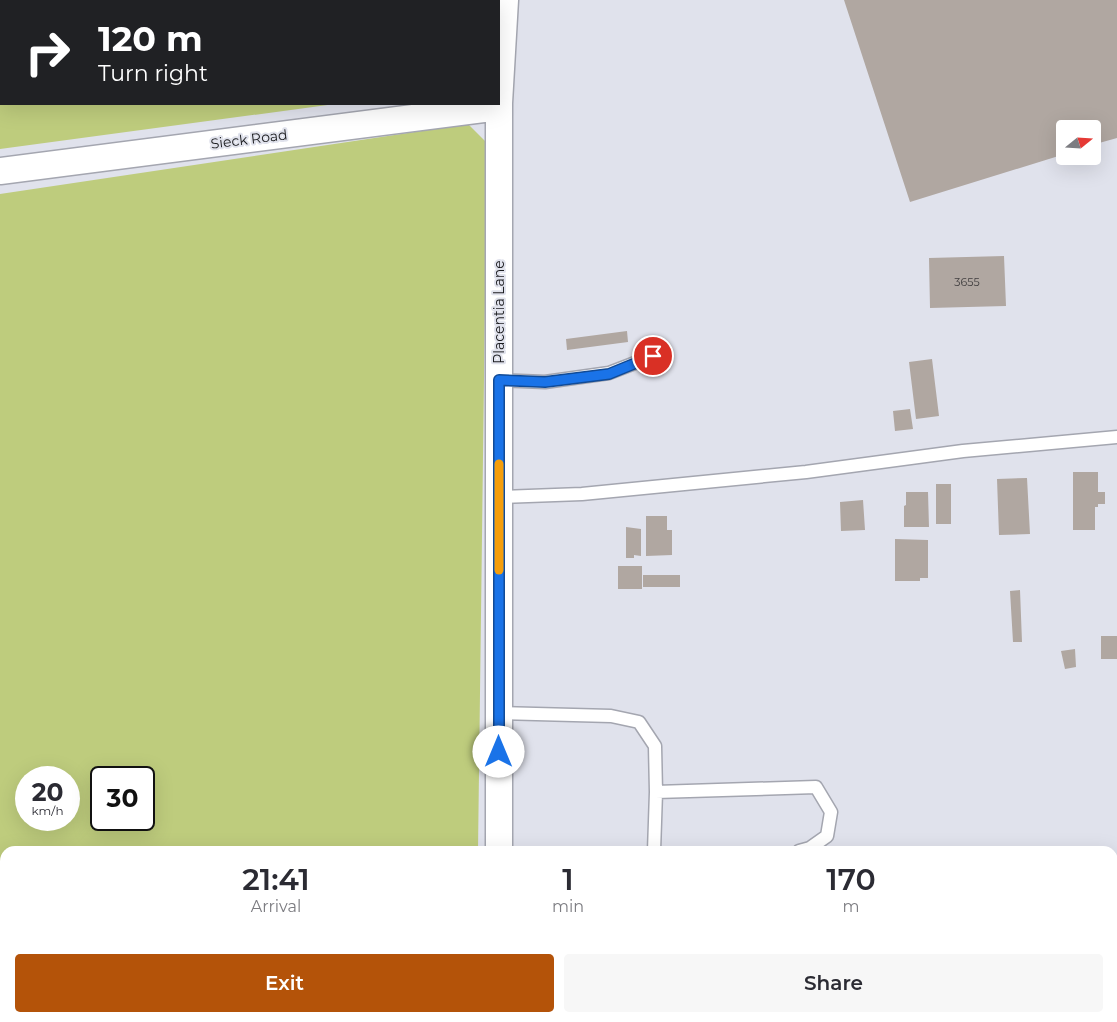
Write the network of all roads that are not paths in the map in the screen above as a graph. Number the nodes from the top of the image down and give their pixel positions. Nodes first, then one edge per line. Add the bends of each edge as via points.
1 (505, 0) edge
2 (500, 88) edge
3 (499, 105) edge
4 (0, 171) edge
5 (653, 356) dead end
6 (499, 380) junction
7 (1117, 437) edge
8 (498, 497) junction
9 (499, 713) junction
10 (656, 792) junction
11 (499, 846) edge
12 (654, 846) edge
13 (813, 846) edge

1 - 2 street, Placentia Lane
3 - 4 street, Sieck Road
3 - 6 street, Placentia Lane
5 - 6 lane via 609,374 545,382
6 - 8 street, Placentia Lane
7 - 8 lane via 582,494
8 - 9 street, Placentia Lane
9 - 10 lane via 611,716 639,722 655,746
9 - 11 street, Placentia Lane
10 - 12 lane
10 - 13 lane via 816,787 831,812 827,836

